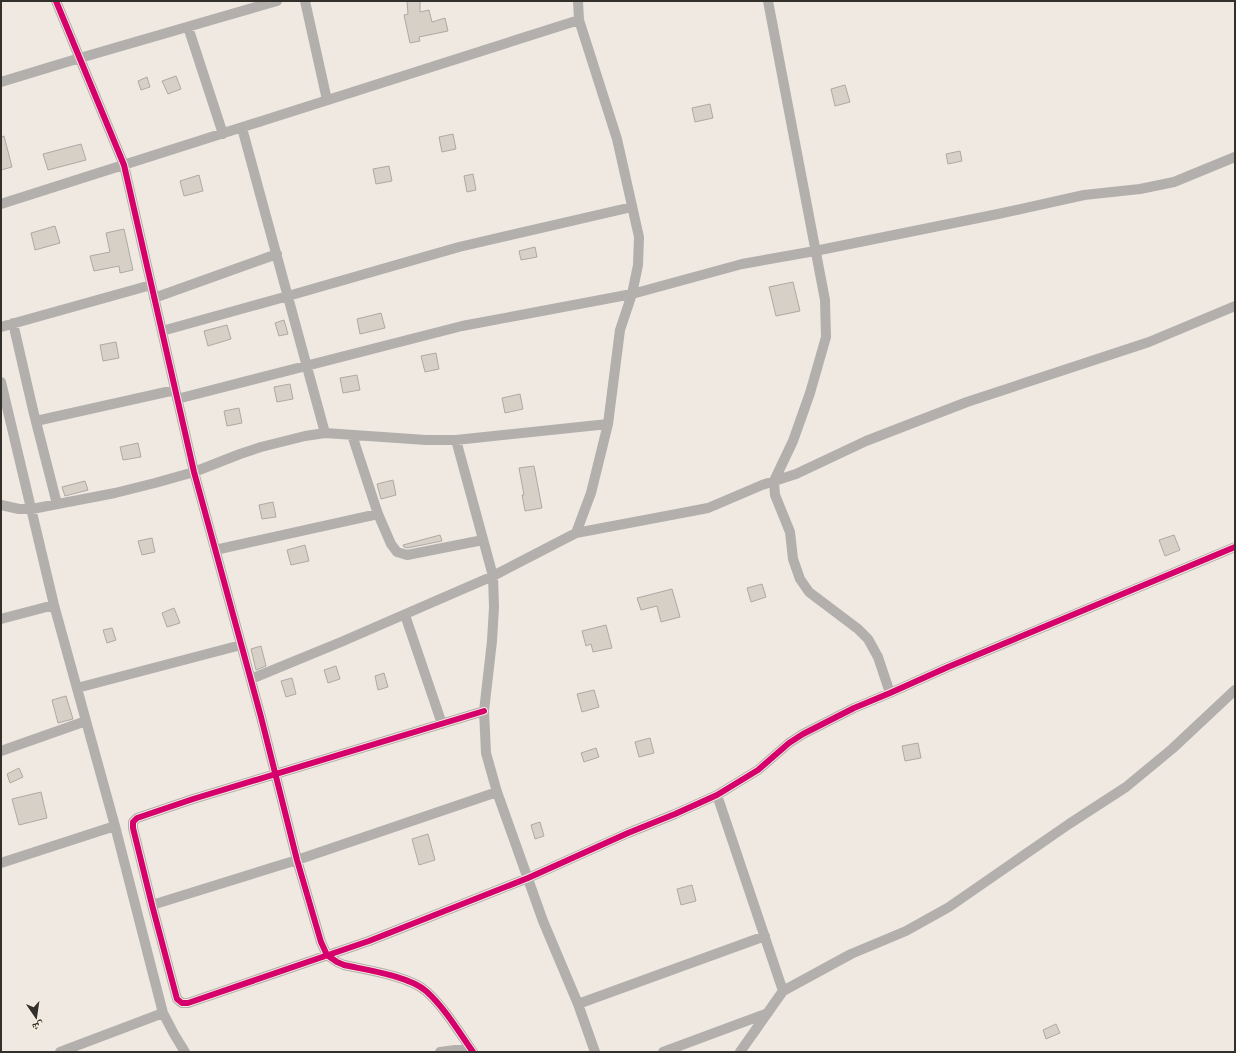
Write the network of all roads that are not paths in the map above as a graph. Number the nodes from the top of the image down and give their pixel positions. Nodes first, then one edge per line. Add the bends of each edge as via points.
1 (56, 1) edge
2 (277, 1) edge
3 (305, 1) edge
4 (578, 1) edge
5 (768, 1) edge
6 (579, 20) junction
7 (188, 27) junction
8 (80, 58) junction
9 (1, 82) edge
10 (327, 100) junction
11 (242, 128) junction
12 (223, 134) junction
13 (1235, 157) edge
14 (124, 165) junction
15 (1, 204) edge
16 (632, 207) junction
17 (815, 252) junction
18 (277, 254) junction
19 (151, 285) junction
20 (632, 294) junction
21 (288, 296) junction
22 (154, 298) junction
23 (1235, 306) edge
24 (14, 323) junction
25 (1, 327) edge
26 (162, 331) junction
27 (307, 366) junction
28 (1, 382) edge
29 (176, 394) junction
30 (36, 421) junction
31 (608, 424) junction
32 (325, 433) junction
33 (352, 435) junction
34 (456, 440) junction
35 (194, 472) junction
36 (774, 481) junction
37 (58, 504) junction
38 (1, 505) edge
39 (32, 509) junction
40 (378, 514) junction
41 (576, 532) junction
42 (483, 540) junction
43 (1235, 547) edge
44 (215, 550) junction
45 (493, 576) junction
46 (54, 605) junction
47 (405, 615) junction
48 (1, 618) edge
49 (241, 645) junction
50 (250, 679) junction
51 (77, 688) junction
52 (1235, 690) edge
53 (890, 693) junction
54 (484, 711) junction
55 (86, 721) junction
56 (442, 724) junction
57 (1, 751) edge
58 (276, 775) junction
59 (497, 792) junction
60 (717, 795) junction
61 (115, 826) junction
62 (297, 860) junction
63 (1, 863) edge
64 (528, 878) junction
65 (152, 905) junction
66 (765, 936) junction
67 (327, 956) junction
68 (783, 991) junction
69 (578, 1004) junction
70 (163, 1013) junction
71 (768, 1013) junction
72 (471, 1050) edge
73 (60, 1052) edge
74 (185, 1052) edge
75 (440, 1052) edge
76 (595, 1052) edge
77 (663, 1052) edge
78 (740, 1052) edge

1 - 8 street
2 - 7 street
3 - 10 street
4 - 6 street
5 - 17 street
6 - 10 street
6 - 16 street via 616,139
7 - 8 street
7 - 12 street
8 - 9 street
8 - 14 street
10 - 11 street
11 - 12 street
11 - 18 street
12 - 14 street
13 - 17 street via 1174,182 1140,189 1084,194
14 - 15 street
14 - 19 street
16 - 20 street via 639,237 638,266
16 - 21 street via 458,247
17 - 20 street via 742,264
17 - 36 street via 825,300 826,337 794,441
18 - 21 street
18 - 22 street
19 - 22 street
19 - 24 street
20 - 27 street via 462,326
20 - 31 street via 620,330
21 - 26 street
21 - 27 street
22 - 26 street
23 - 36 street via 1149,342 967,402 866,441 796,474
24 - 25 street
24 - 30 street
26 - 29 street
27 - 29 street
27 - 32 street
28 - 39 street
29 - 30 street
29 - 35 street
30 - 37 street
31 - 34 street
31 - 41 street via 591,493
32 - 33 street
32 - 35 street via 261,447
33 - 34 street
33 - 40 street
34 - 42 street
35 - 37 street via 115,493
35 - 44 street
36 - 41 street via 708,508
36 - 53 street via 775,495 790,532 793,559 800,579 809,592 868,639 878,657
37 - 39 street
38 - 39 street
39 - 46 street
40 - 42 street via 391,544 397,552 407,555
40 - 44 street
41 - 45 street
42 - 45 street
43 - 53 street
44 - 49 street
45 - 47 street
45 - 54 street via 492,641
46 - 48 street
46 - 51 street
47 - 50 street
47 - 56 street
49 - 50 street
49 - 51 street
50 - 58 street
51 - 55 street
52 - 68 street via 1172,749 1126,787 949,907 906,931 850,954
53 - 60 street via 803,734 758,770
54 - 56 street
54 - 59 street via 486,753
55 - 57 street
55 - 61 street
56 - 58 street
58 - 62 street
58 - 65 street via 193,799 137,818 133,822
59 - 62 street
59 - 64 street
60 - 64 street
60 - 66 street
61 - 63 street
61 - 70 street
62 - 65 street
62 - 67 street
64 - 67 street
64 - 69 street via 548,935
65 - 67 street via 177,999 182,1003
66 - 68 street
66 - 69 street
67 - 72 street via 344,965 394,977 426,990
68 - 71 street
69 - 76 street
70 - 73 street
70 - 74 street
71 - 77 street
71 - 78 street
72 - 75 street

